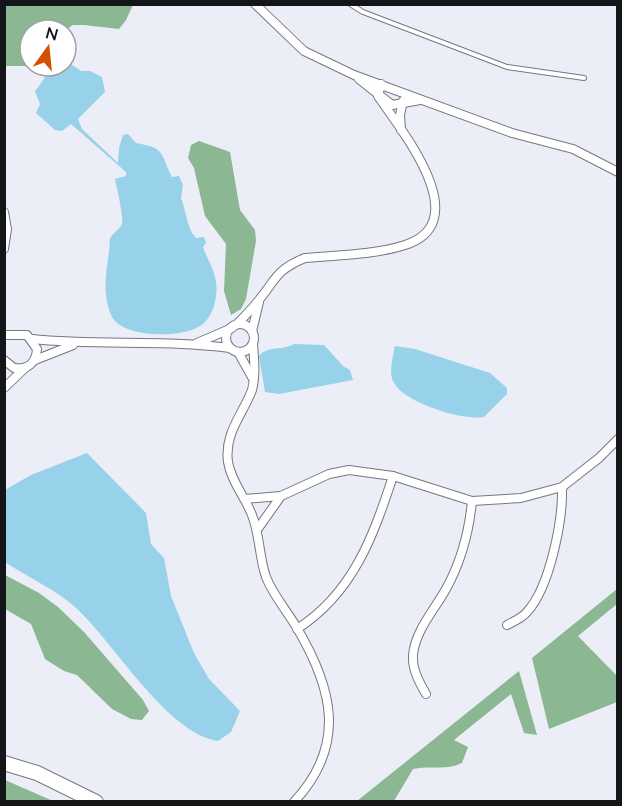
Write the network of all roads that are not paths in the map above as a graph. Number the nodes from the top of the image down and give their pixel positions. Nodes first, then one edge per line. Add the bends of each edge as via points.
1 (255, 4) edge
2 (351, 4) edge
3 (354, 75) junction
4 (584, 78) dead end
5 (381, 84) junction
6 (404, 94) junction
7 (378, 96) junction
8 (420, 100) junction
9 (402, 104) junction
10 (401, 130) junction
11 (618, 172) edge
12 (4, 212) edge
13 (4, 249) edge
14 (260, 300) junction
15 (234, 326) junction
16 (252, 331) junction
17 (6, 338) edge
18 (32, 339) junction
19 (197, 343) junction
20 (77, 344) junction
21 (253, 344) junction
22 (234, 350) junction
23 (35, 360) junction
24 (5, 362) edge
25 (26, 368) junction
26 (254, 380) junction
27 (4, 388) edge
28 (618, 439) edge
29 (393, 476) junction
30 (562, 487) junction
31 (281, 495) junction
32 (245, 499) junction
33 (472, 501) junction
34 (257, 530) junction
35 (507, 625) dead end
36 (297, 629) junction
37 (426, 694) dead end
38 (4, 763) edge
39 (96, 801) edge
40 (294, 801) edge

1 - 3 street via 304,51
2 - 4 lane via 507,67
3 - 5 street
3 - 7 street
5 - 6 street
5 - 7 street
6 - 8 street
6 - 9 street
7 - 9 street via 392,105
7 - 10 street
8 - 9 street
8 - 11 street via 512,133 573,149
9 - 10 street
10 - 14 street via 433,188 437,207 435,218 420,238 389,248 305,258 277,273
12 - 13 street
14 - 15 street
14 - 16 street
15 - 16 street
15 - 19 street
15 - 22 street via 227,335
16 - 21 street
17 - 18 street via 22,334
18 - 20 street
18 - 23 street via 37,349
19 - 20 street
19 - 22 street
20 - 23 street
21 - 22 street via 247,351
21 - 26 street
22 - 26 street
23 - 25 street
24 - 25 street via 14,368
25 - 27 street
26 - 32 street via 228,446 231,474
28 - 30 street
29 - 31 street via 349,470 329,474
29 - 33 street
29 - 36 street via 374,534 357,570 330,604
30 - 33 street via 521,498
30 - 35 street via 559,533 538,595 528,611
31 - 32 street
31 - 34 street
32 - 34 street
33 - 37 street via 461,553 447,588 416,641 415,668
34 - 36 street via 267,578
36 - 40 street via 326,691 330,714 329,737 321,763
38 - 39 main road via 37,773

